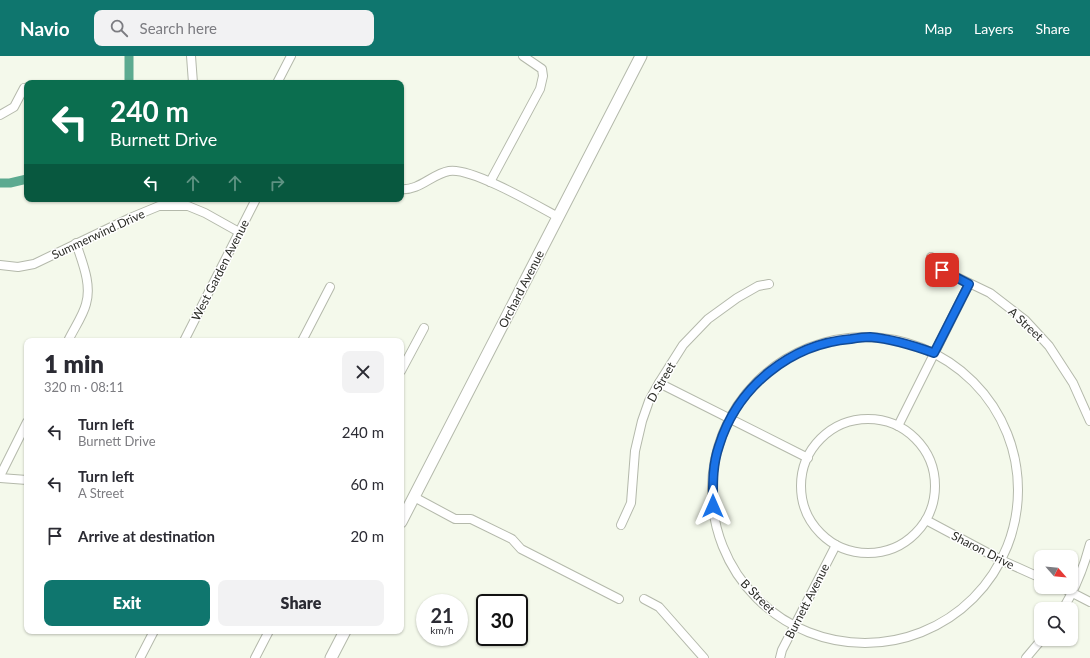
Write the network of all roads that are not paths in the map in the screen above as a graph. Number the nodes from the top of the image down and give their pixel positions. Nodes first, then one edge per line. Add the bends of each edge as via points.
1 (191, 56) edge
2 (291, 56) edge
3 (523, 56) edge
4 (641, 56) edge
5 (193, 80) edge
6 (279, 80) edge
7 (24, 88) dead end
8 (0, 115) edge
9 (490, 182) junction
10 (404, 189) edge
11 (254, 202) edge
12 (558, 216) junction
13 (239, 232) junction
14 (76, 243) junction
15 (930, 258) dead end
16 (0, 265) edge
17 (769, 284) dead end
18 (969, 284) junction
19 (330, 286) dead end
20 (424, 328) dead end
21 (70, 338) edge
22 (186, 338) edge
23 (304, 338) edge
24 (934, 353) junction
25 (404, 365) edge
26 (659, 383) junction
27 (730, 419) junction
28 (1090, 421) edge
29 (898, 426) junction
30 (24, 428) edge
31 (808, 458) junction
32 (0, 477) edge
33 (24, 480) edge
34 (414, 497) junction
35 (404, 516) edge
36 (926, 520) junction
37 (621, 525) dead end
38 (1090, 544) edge
39 (836, 545) junction
40 (1001, 560) junction
41 (1034, 575) edge
42 (1078, 580) edge
43 (1076, 594) edge
44 (619, 599) dead end
45 (644, 599) dead end
46 (1090, 602) edge
47 (794, 626) junction
48 (152, 634) edge
49 (268, 634) edge
50 (343, 634) edge
51 (1036, 646) edge
52 (140, 658) edge
53 (256, 658) edge
54 (331, 658) edge
55 (704, 658) edge
56 (780, 658) edge
57 (1026, 658) edge

1 - 5 street
2 - 6 street
3 - 9 street via 542,69 540,89
4 - 12 street, Orchard Avenue
7 - 8 street via 14,107
9 - 10 street via 458,171 448,172 412,189
9 - 12 street
11 - 13 street, West Garden Avenue
12 - 34 street, Orchard Avenue
13 - 14 street, Summerwind Drive via 188,206 160,206
13 - 22 street, West Garden Avenue
14 - 16 street, Summerwind Drive via 34,264 18,267
14 - 21 street via 88,288 86,305
15 - 18 street, A Street via 942,270
17 - 26 street, D Street via 758,286 737,298 708,319 683,345
18 - 24 street
18 - 28 street, A Street via 990,293 1025,320 1049,346 1073,383
19 - 23 street
20 - 25 street
24 - 27 street, B Street via 902,342 869,337 835,340 803,350 774,368 749,391
24 - 29 street
24 - 40 street, B Street via 973,382 992,405 1010,443 1016,466 1018,490 1016,514
26 - 27 street
26 - 37 street, D Street via 642,421 635,451 631,503
27 - 31 street
27 - 47 street, B Street via 718,447 713,476 713,506 719,536 730,564 748,589 769,610
29 - 31 street via 875,419 838,426 816,445
29 - 36 street via 917,440 932,464 935,493
30 - 32 street
31 - 39 street via 802,480 805,508 820,532
32 - 33 street
34 - 35 street, Orchard Avenue
34 - 44 street via 455,519 471,519 512,539 521,549
36 - 39 street via 907,541 885,551 862,553
36 - 40 street, Sharon Drive
38 - 42 street
39 - 47 street, Burnett Avenue
40 - 41 street, Sharon Drive
40 - 47 street, B Street via 986,583 968,603 924,632 872,643 845,642 819,636
43 - 46 street
45 - 55 street via 659,607
47 - 56 street, Burnett Avenue
48 - 52 street
49 - 53 street
50 - 54 street
51 - 57 street

